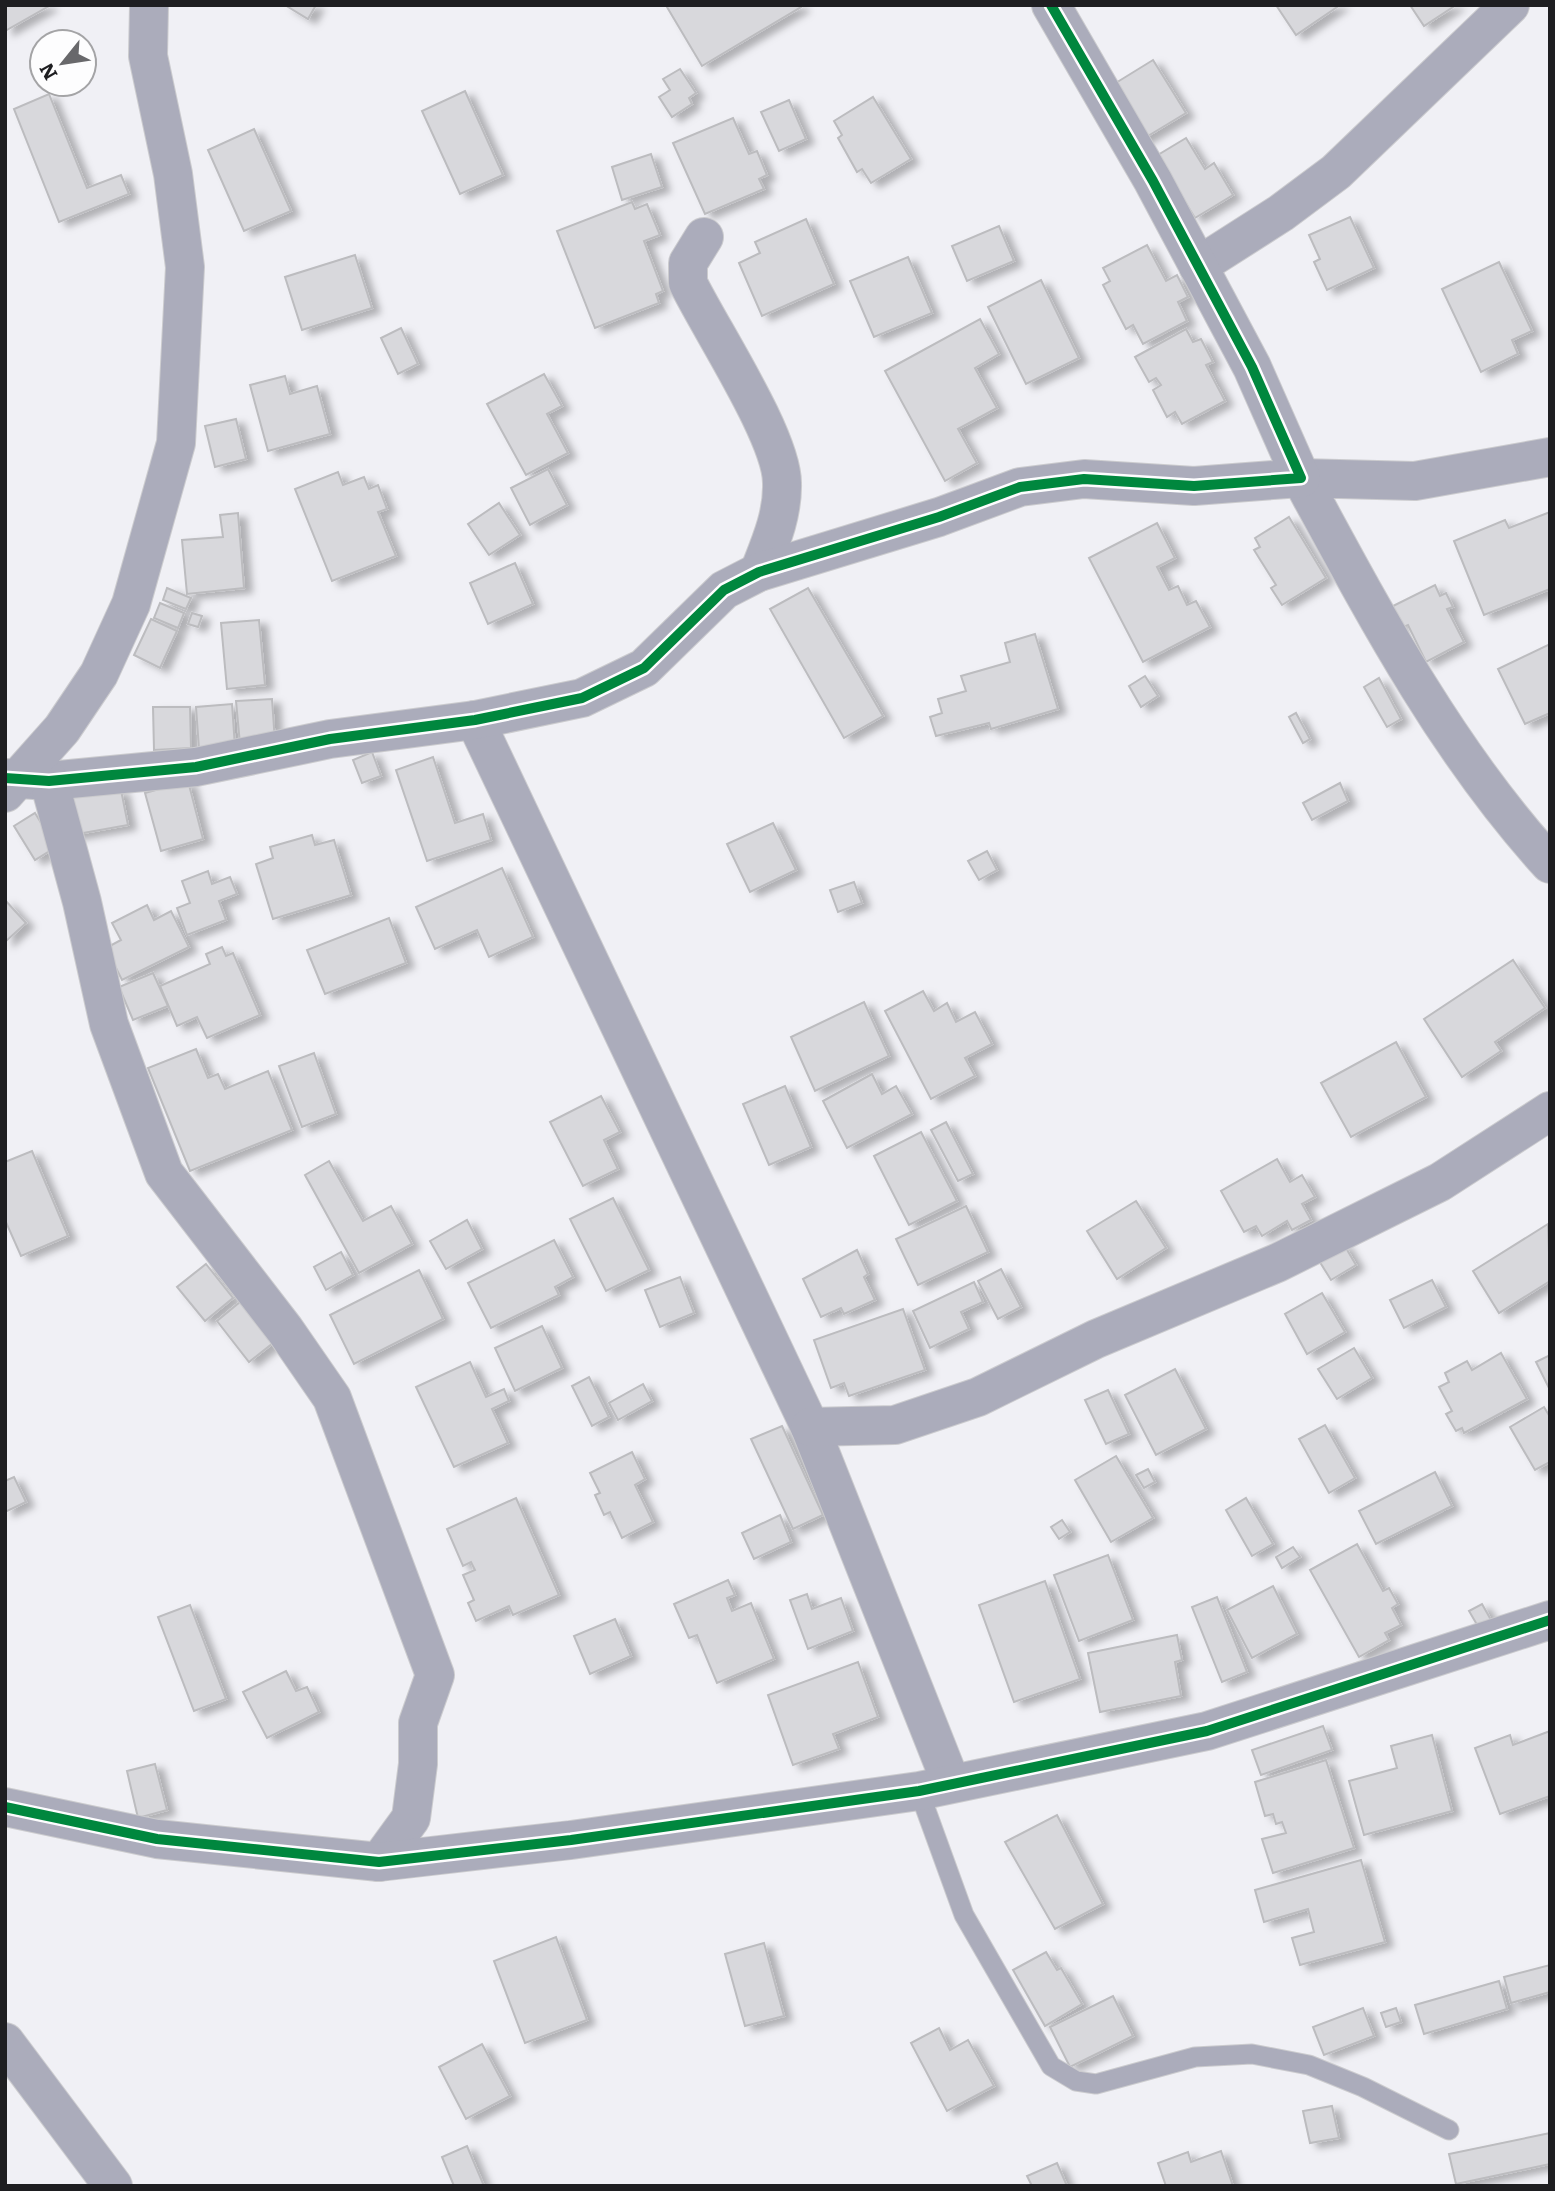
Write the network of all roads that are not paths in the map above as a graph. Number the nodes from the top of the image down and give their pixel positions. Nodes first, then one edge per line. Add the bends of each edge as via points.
1 (149, 5) edge
2 (1051, 5) edge
3 (1510, 5) edge
4 (704, 237) dead end
5 (1198, 266) junction
6 (1550, 457) edge
7 (1301, 478) junction
8 (759, 572) junction
9 (475, 720) junction
10 (19, 783) edge
11 (1550, 864) edge
12 (1550, 1111) edge
13 (810, 1427) junction
14 (1550, 1620) edge
15 (935, 1787) junction
16 (5, 1807) edge
17 (379, 1862) junction
18 (5, 2042) edge
19 (1448, 2130) dead end
20 (113, 2186) edge

1 - 10 street via 148,56 173,174 185,267 176,443 131,604 99,674
2 - 5 street
3 - 5 street via 1336,172
4 - 8 street via 688,263 688,284 773,442 783,482 776,528
5 - 7 street via 1252,367
6 - 7 street via 1415,481
7 - 8 street via 1194,486 1084,479 1020,487
7 - 11 street via 1441,724 1513,824
8 - 9 street via 724,590 644,668 582,698
9 - 10 street via 330,739 195,767
9 - 13 street
10 - 17 street via 82,902 108,1024 164,1173 332,1398 435,1675 418,1723 411,1818
12 - 13 street via 1440,1182 1277,1263 1096,1339 978,1397 895,1425
13 - 15 street
14 - 15 street via 1207,1731
15 - 17 street via 571,1840
15 - 19 lane via 964,1915 1051,2066 1076,2081 1096,2084 1195,2057 1252,2054 1309,2064
16 - 17 street via 157,1839
18 - 20 street

